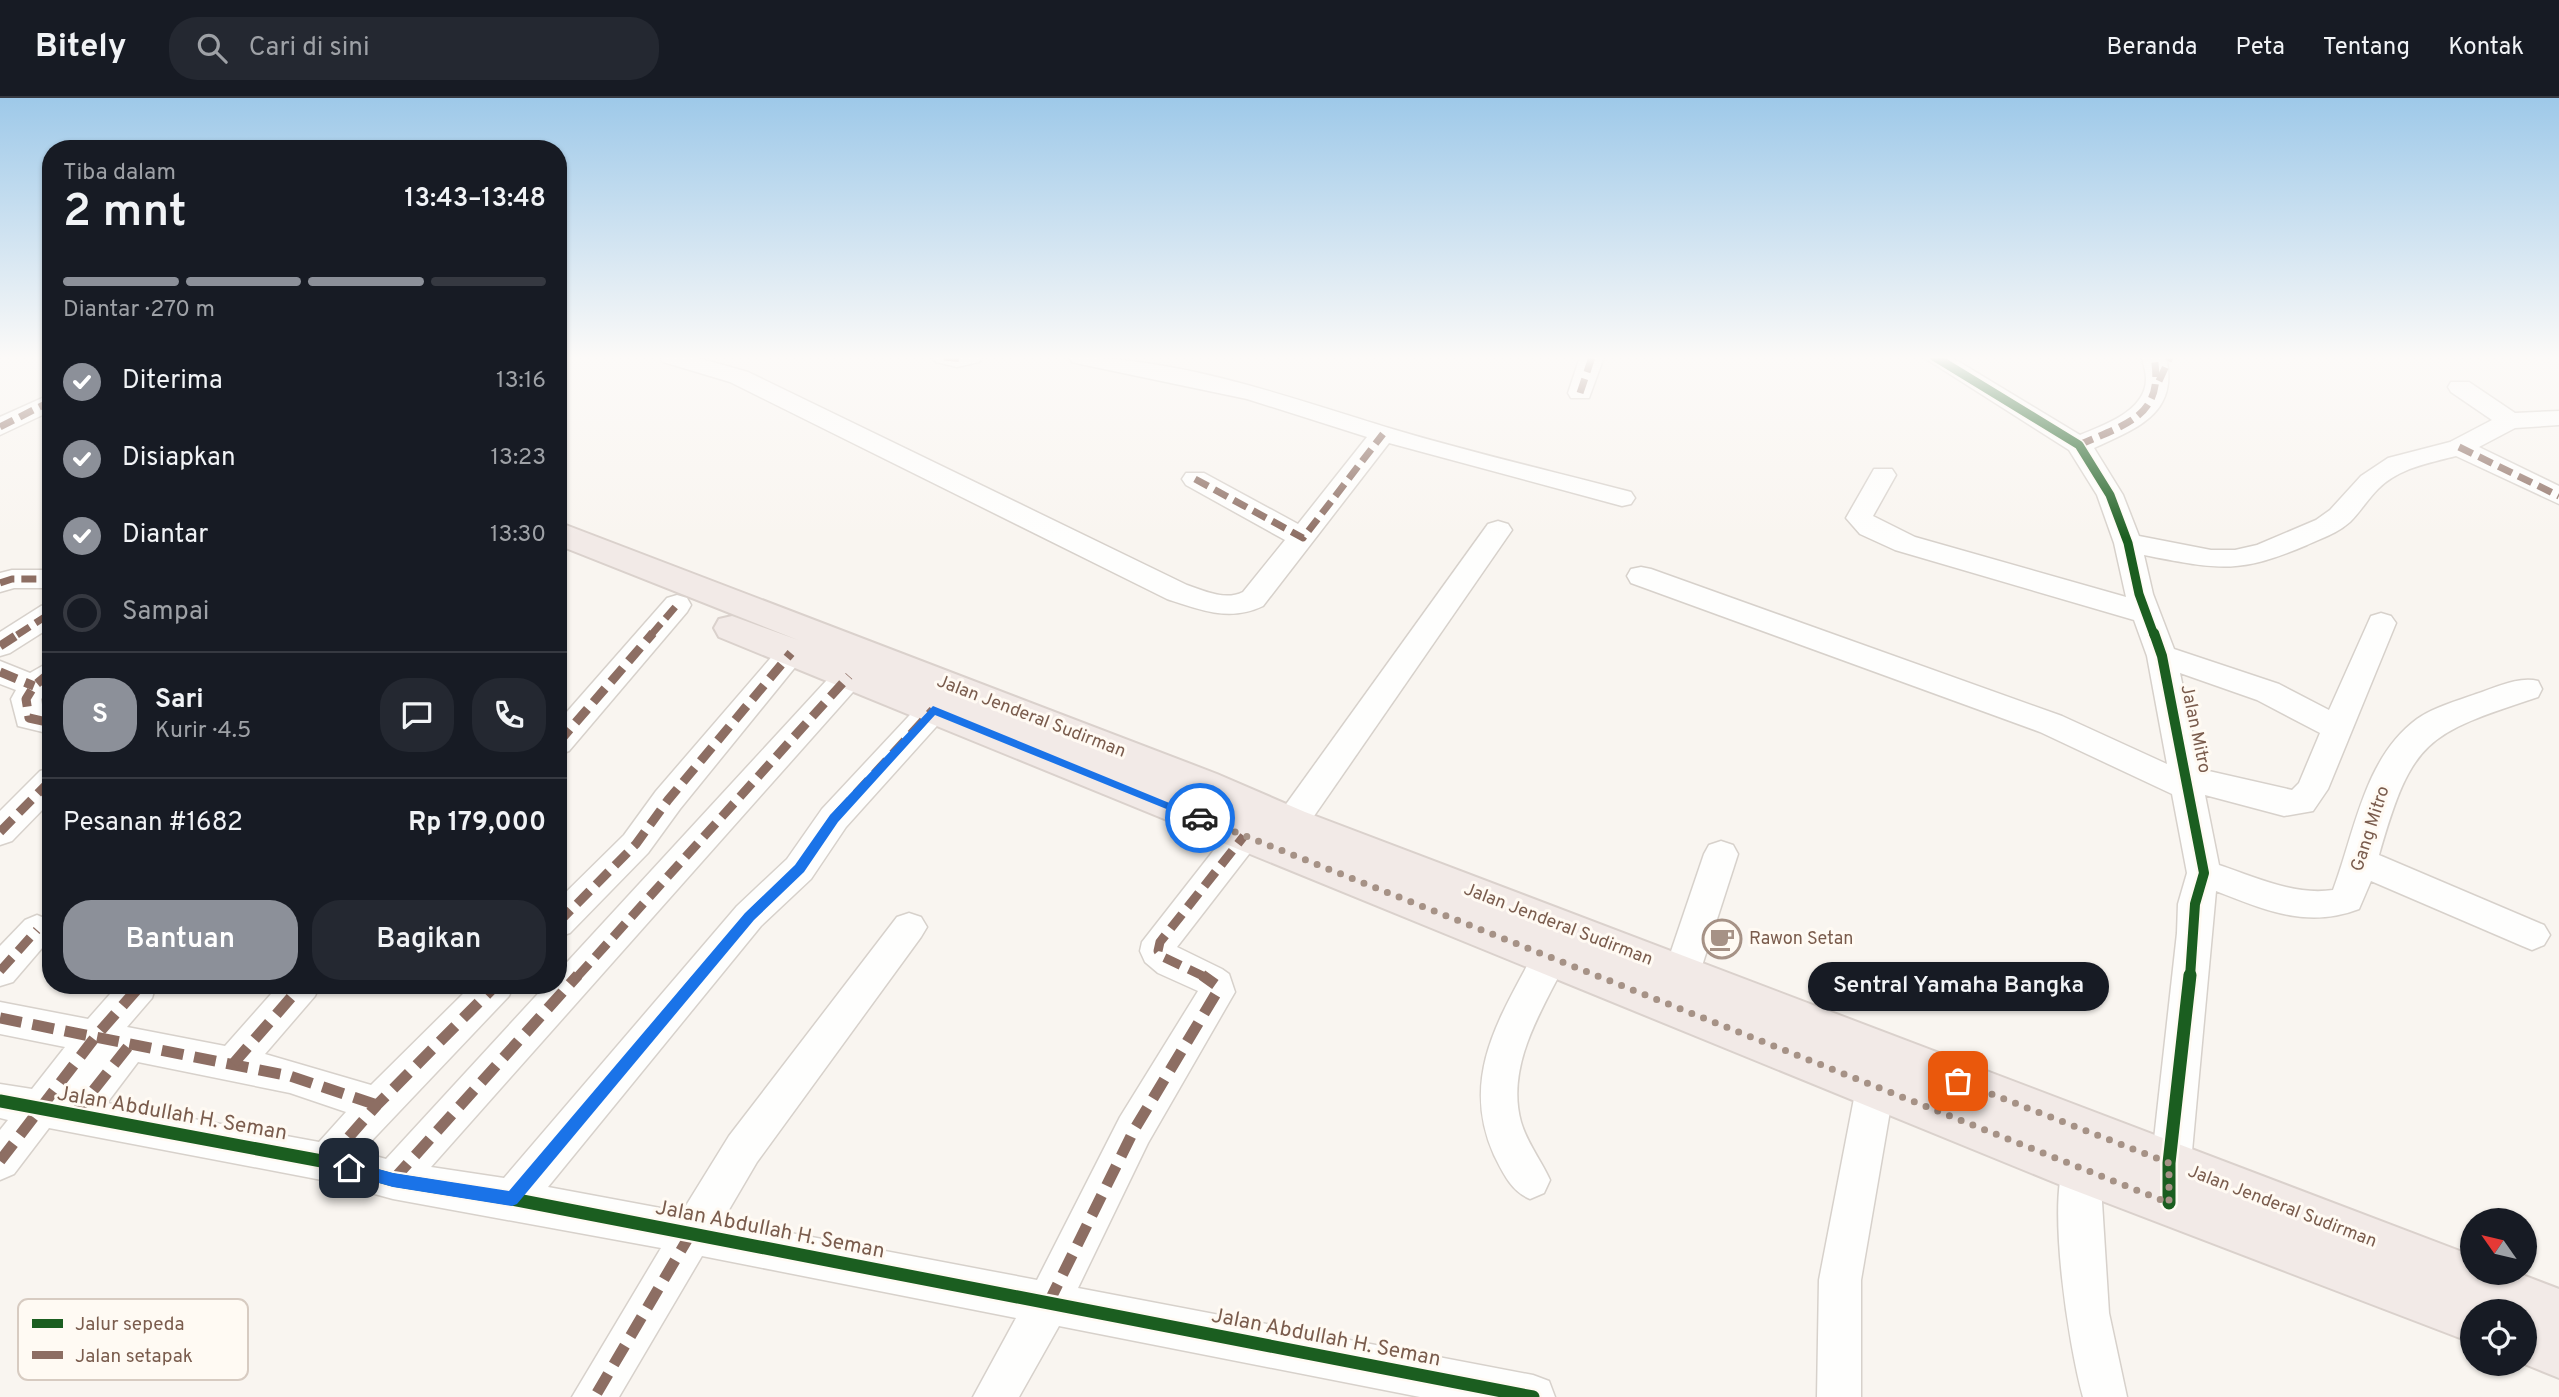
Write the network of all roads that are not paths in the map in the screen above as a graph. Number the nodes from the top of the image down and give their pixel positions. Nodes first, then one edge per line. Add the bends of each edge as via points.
1 (18, 418) edge
2 (821, 418) edge
3 (1331, 418) edge
4 (2034, 418) edge
5 (2135, 418) edge
6 (2505, 418) edge
7 (2559, 418) edge
8 (2510, 421) junction
9 (0, 427) edge
10 (1383, 434) junction
11 (2079, 445) junction
12 (2459, 446) junction
13 (1883, 475) dead end
14 (1195, 479) dead end
15 (2559, 496) edge
16 (1622, 498) dead end
17 (1498, 530) dead end
18 (567, 537) edge
19 (1963, 537) dead end
20 (1303, 538) junction
21 (2128, 543) junction
22 (567, 562) edge
23 (1641, 576) dead end
24 (42, 579) edge
25 (0, 583) edge
26 (2143, 604) junction
27 (677, 605) junction
28 (42, 619) edge
29 (2381, 623) dead end
30 (0, 646) edge
31 (792, 653) junction
32 (2162, 656) junction
33 (0, 671) edge
34 (849, 676) junction
35 (42, 679) edge
36 (2527, 689) dead end
37 (933, 710) junction
38 (42, 721) edge
39 (2337, 728) junction
40 (567, 733) edge
41 (1118, 768) junction
42 (2189, 783) junction
43 (42, 789) edge
44 (1291, 822) junction
45 (0, 832) edge
46 (1244, 836) junction
47 (1721, 854) dead end
48 (2360, 862) junction
49 (2204, 873) junction
50 (567, 914) edge
51 (909, 927) dead end
52 (37, 930) dead end
53 (2532, 935) dead end
54 (1550, 958) junction
55 (0, 971) edge
56 (1682, 972) junction
57 (567, 988) edge
58 (136, 994) edge
59 (294, 994) edge
60 (487, 994) edge
61 (561, 994) edge
62 (0, 1018) edge
63 (114, 1040) junction
64 (233, 1064) junction
65 (1875, 1088) junction
66 (0, 1101) edge
67 (377, 1105) junction
68 (57, 1113) junction
69 (0, 1161) edge
70 (327, 1162) junction
71 (2080, 1170) junction
72 (393, 1180) junction
73 (1530, 1180) dead end
74 (2169, 1183) junction
75 (512, 1199) junction
76 (690, 1235) junction
77 (1048, 1304) junction
78 (2460, 1311) edge
79 (2559, 1315) edge
80 (2537, 1343) edge
81 (2559, 1351) edge
82 (594, 1397) edge
83 (996, 1397) edge
84 (1533, 1397) edge
85 (1839, 1397) edge
86 (2105, 1397) edge

1 - 9 street
2 - 20 street via 1177,592 1213,604 1238,605 1253,599
3 - 10 street
4 - 11 street, Jalan Mitro
5 - 11 street
6 - 8 street
7 - 8 street
8 - 12 street
10 - 16 street
10 - 20 street
11 - 21 street, Jalan Mitro via 2110,495
12 - 15 street
12 - 21 street via 2398,464 2370,482 2326,527 2265,552 2211,559
13 - 26 street via 1860,519 1868,527 1924,550
14 - 20 street
17 - 44 street
18 - 41 highway, Jalan Jenderal Sudirman
19 - 26 street
21 - 26 street, Jalan Mitro
22 - 27 highway, Jalan Jenderal Sudirman
23 - 42 street via 2051,724
24 - 25 street
26 - 32 street, Jalan Mitro
27 - 31 highway, Jalan Jenderal Sudirman
27 - 40 street
28 - 30 street
29 - 39 street
31 - 34 highway, Jalan Jenderal Sudirman
31 - 50 street via 636,844
32 - 39 street via 2268,692
32 - 42 street, Jalan Mitro
33 - 35 street
34 - 37 highway, Jalan Jenderal Sudirman
34 - 57 street
35 - 38 street via 26,699 29,718
36 - 48 street, Gang Mitro via 2428,727 2382,789
37 - 41 highway, Jalan Jenderal Sudirman
37 - 75 street via 834,818 799,869 749,916
39 - 42 street via 2312,789 2301,802 2284,803
41 - 44 highway, Jalan Jenderal Sudirman
41 - 46 highway, Jalan Jenderal Sudirman
42 - 49 street, Jalan Mitro
43 - 45 street
44 - 56 highway, Jalan Jenderal Sudirman
46 - 54 highway, Jalan Jenderal Sudirman
46 - 77 street via 1160,942 1158,951 1163,957 1210,979 1217,992 1134,1130
47 - 56 street
48 - 49 street, Gang Mitro via 2347,900 2324,908
48 - 53 street
49 - 74 street, Jalan Mitro via 2194,904 2195,933
51 - 76 street via 743,1149
52 - 55 street
54 - 65 highway, Jalan Jenderal Sudirman
54 - 73 street via 1508,1043 1498,1080 1498,1119 1510,1152
56 - 74 highway, Jalan Jenderal Sudirman via 2057,1121
58 - 63 street
59 - 64 street
60 - 67 street
61 - 72 street
62 - 63 street
63 - 64 street
63 - 68 street
64 - 67 street via 290,1076
65 - 71 highway, Jalan Jenderal Sudirman
65 - 85 street via 1840,1280
66 - 68 street, Jalan Abdullah H. Seman
67 - 70 street
68 - 69 street
68 - 70 street, Jalan Abdullah H. Seman
70 - 72 street, Jalan Abdullah H. Seman
71 - 74 highway, Jalan Jenderal Sudirman
71 - 86 street via 2085,1299 2093,1359
72 - 75 street, Jalan Abdullah H. Seman
74 - 78 highway, Jalan Jenderal Sudirman
74 - 79 highway, Jalan Jenderal Sudirman
75 - 76 street, Jalan Abdullah H. Seman
76 - 77 street, Jalan Abdullah H. Seman
76 - 82 street
77 - 83 street
77 - 84 street, Jalan Abdullah H. Seman
80 - 81 highway

